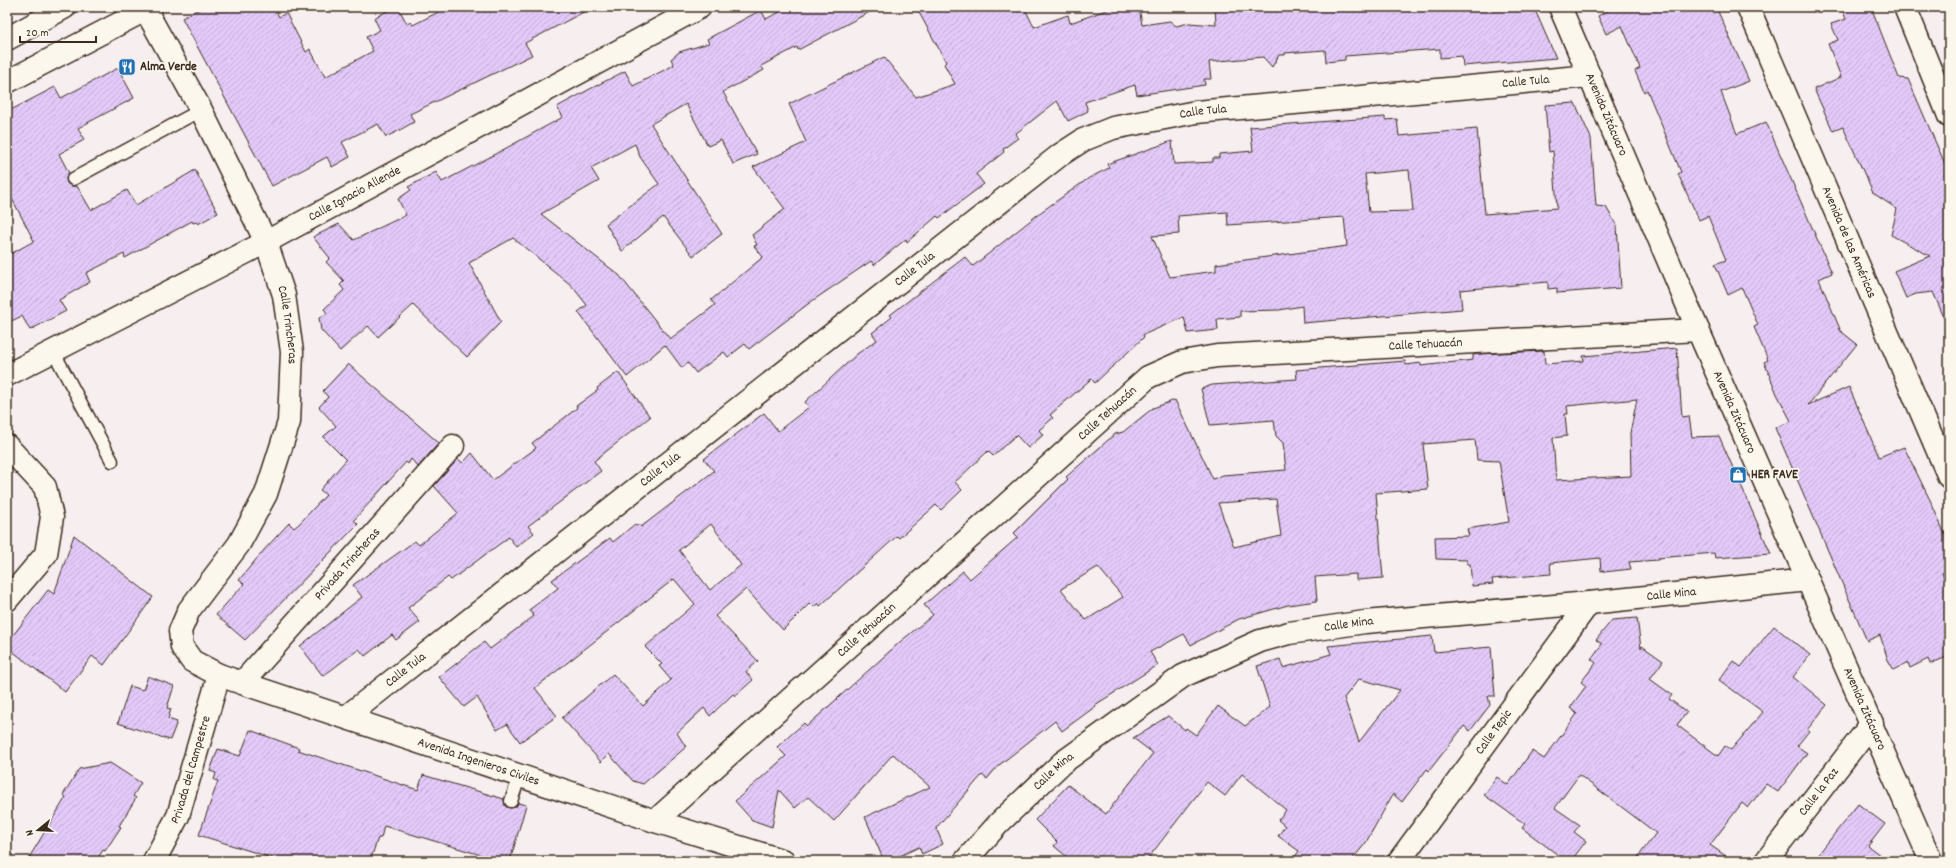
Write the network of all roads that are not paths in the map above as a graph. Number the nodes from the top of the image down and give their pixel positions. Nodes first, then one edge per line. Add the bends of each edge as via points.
1 (65, 7) edge
2 (700, 7) edge
3 (1560, 7) edge
4 (1748, 7) edge
5 (1905, 7) edge
6 (147, 8) edge
7 (7, 39) edge
8 (1590, 76) junction
9 (7, 82) edge
10 (201, 110) junction
11 (1949, 116) edge
12 (72, 179) dead end
13 (266, 242) junction
14 (1698, 330) junction
15 (53, 351) junction
16 (7, 375) edge
17 (7, 446) edge
18 (453, 446) dead end
19 (112, 461) dead end
20 (1949, 477) edge
21 (1808, 580) junction
22 (7, 600) edge
23 (1589, 603) junction
24 (182, 647) joint
25 (220, 675) junction
26 (242, 683) junction
27 (346, 716) junction
28 (1872, 723) junction
29 (520, 775) junction
30 (511, 801) dead end
31 (655, 821) junction
32 (154, 861) edge
33 (784, 861) edge
34 (965, 861) edge
35 (1399, 861) edge
36 (1766, 861) edge
37 (1931, 861) edge

1 - 7 street
2 - 13 street, Calle Ignacio Allende
3 - 8 street, Avenida Zitácuaro
4 - 20 street, Avenida de las Américas
5 - 11 street
6 - 9 street
6 - 10 street, Calle Trincheras
8 - 14 street, Avenida Zitácuaro
8 - 27 street, Calle Tula via 1196,112 1113,128 1083,140 1060,155
10 - 12 lane
10 - 13 street, Calle Trincheras
13 - 15 street, Calle Ignacio Allende
13 - 24 street, Calle Trincheras via 284,296 292,352 289,422 266,494 239,544 189,610 180,631
14 - 21 street, Avenida Zitácuaro
14 - 31 street, Calle Tehuacán via 1217,356 1182,362 1148,377
15 - 16 street, Calle Ignacio Allende
15 - 19 lane
17 - 22 street via 44,487 52,517 46,554
18 - 26 street, Privada Trincheras
21 - 23 street, Calle Mina
21 - 28 street, Avenida Zitácuaro
23 - 34 street, Calle Mina via 1366,622 1289,633 1260,641 1183,676 1062,763 999,823
23 - 35 street, Calle Tepic
24 - 25 street, Avenida Ingenieros Civiles via 192,661
25 - 26 street, Avenida Ingenieros Civiles
25 - 32 street, Privada del Campestre via 178,816
26 - 27 street, Avenida Ingenieros Civiles
27 - 29 street, Avenida Ingenieros Civiles
28 - 36 street, Calle la Paz
28 - 37 street, Avenida Zitácuaro
29 - 30 lane
29 - 31 street, Avenida Ingenieros Civiles
31 - 33 street, Avenida Ingenieros Civiles

